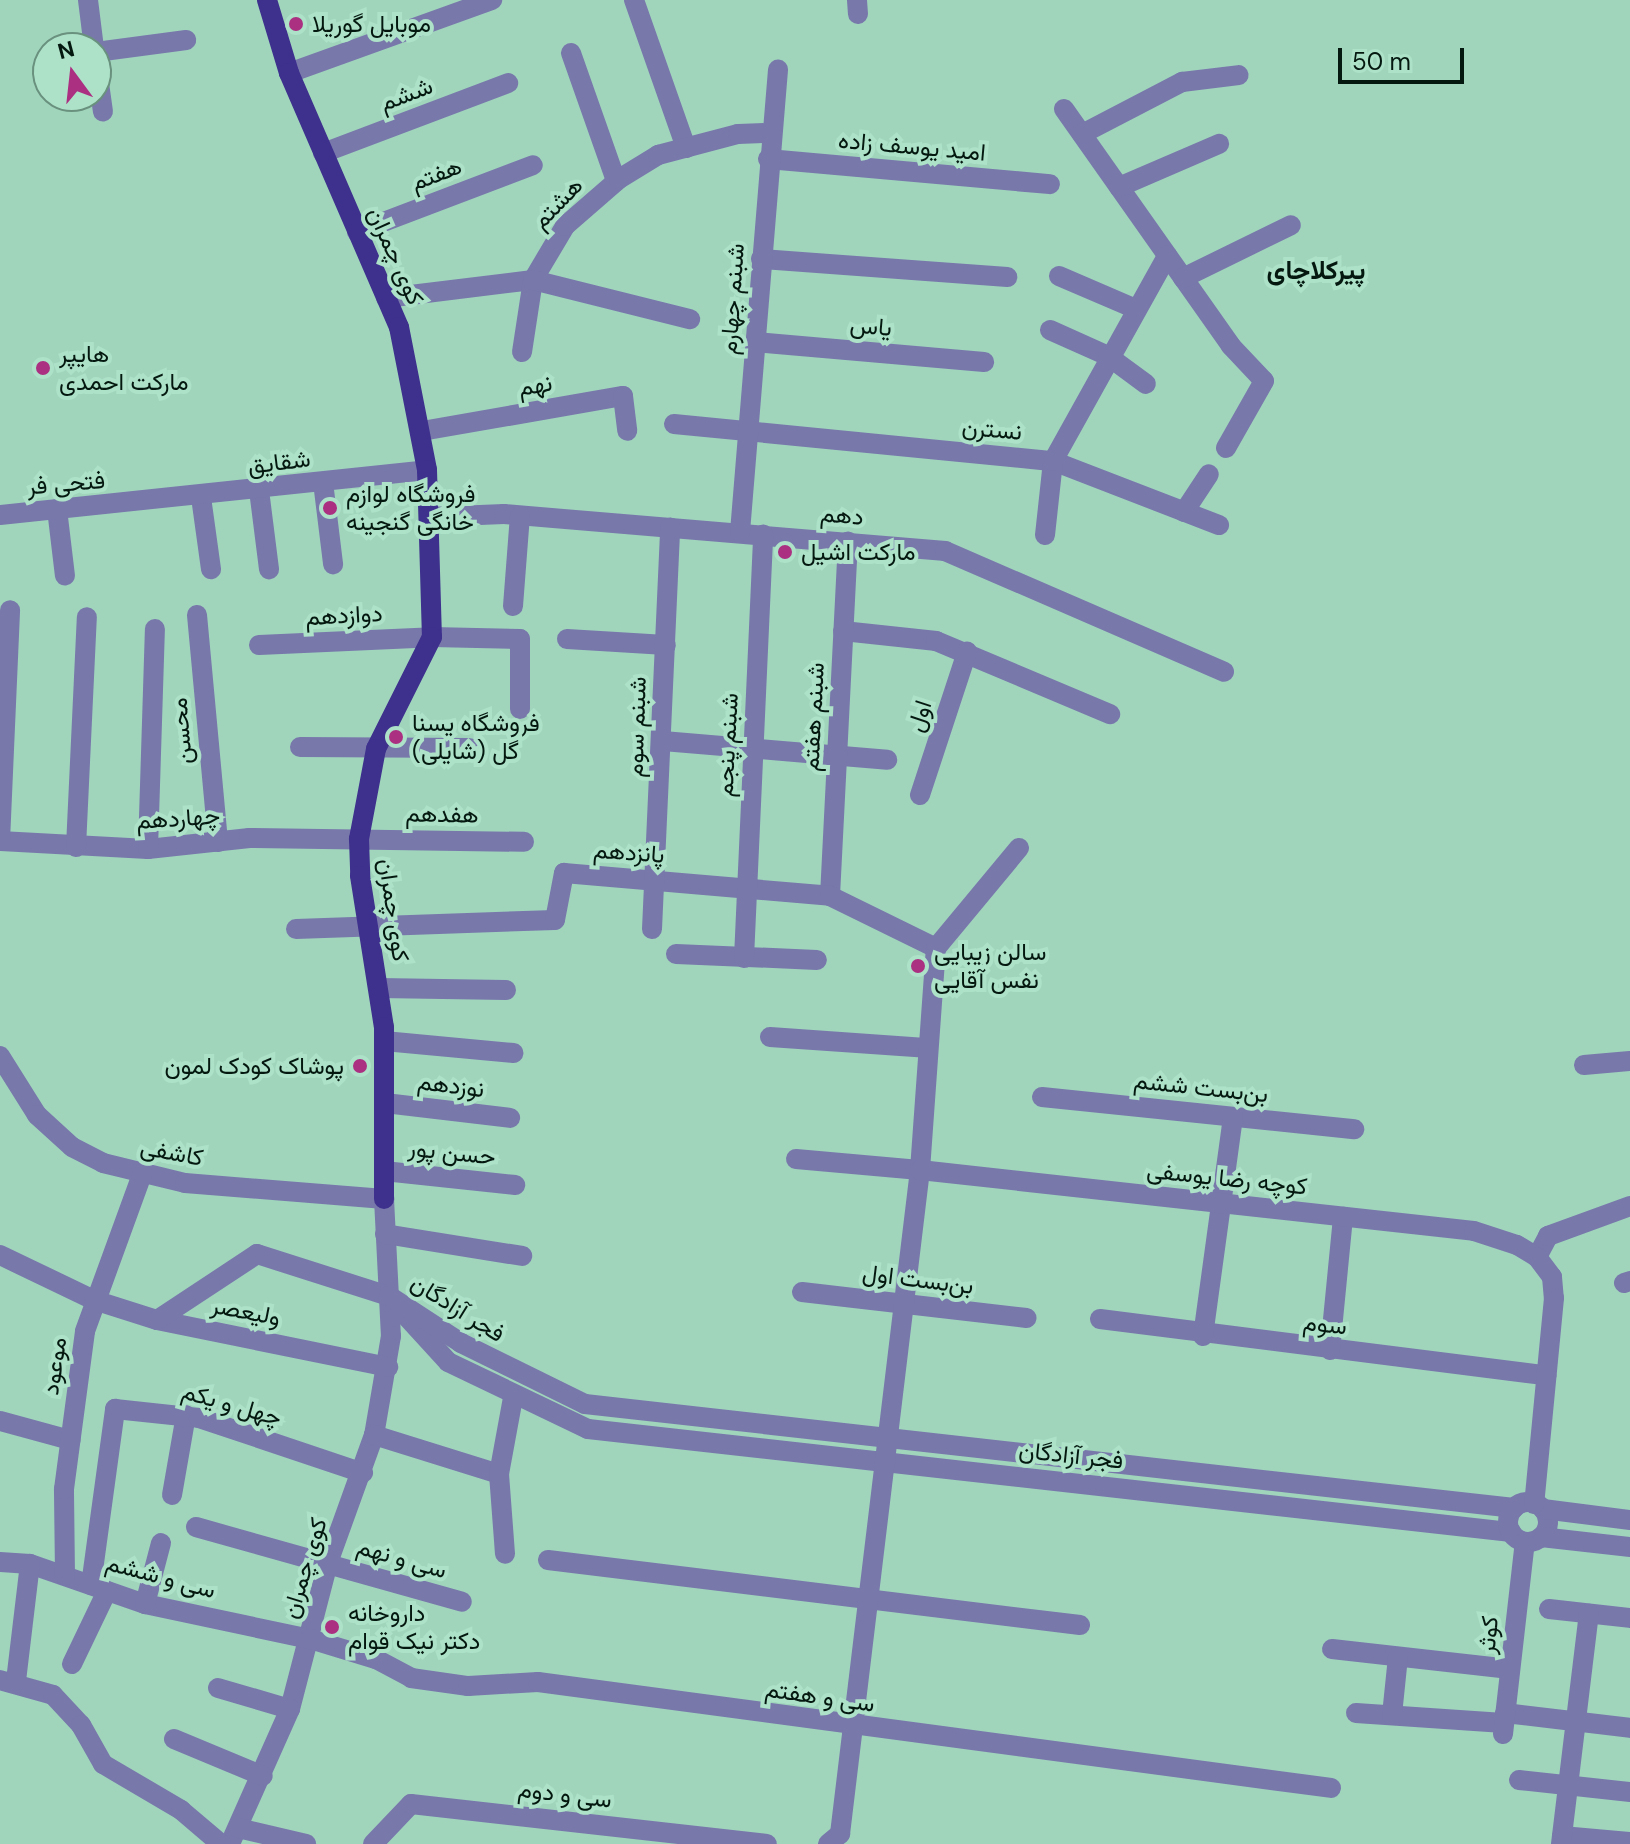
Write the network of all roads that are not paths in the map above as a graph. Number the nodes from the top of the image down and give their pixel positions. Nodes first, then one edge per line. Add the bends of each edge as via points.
1 (88, 0) edge
2 (267, 0) edge
3 (492, 0) edge
4 (634, 0) edge
5 (92, 32) edge
6 (186, 40) dead end
7 (112, 48) edge
8 (571, 53) dead end
9 (778, 70) dead end
10 (289, 73) junction
11 (1239, 75) dead end
12 (508, 83) dead end
13 (1064, 109) dead end
14 (770, 133) junction
15 (1082, 134) junction
16 (1219, 144) dead end
17 (686, 148) junction
18 (323, 153) junction
19 (768, 159) junction
20 (533, 165) dead end
21 (616, 181) junction
22 (1050, 184) dead end
23 (1119, 187) junction
24 (1291, 225) dead end
25 (357, 232) junction
26 (1167, 256) junction
27 (761, 259) junction
28 (1059, 276) dead end
29 (1007, 277) dead end
30 (1183, 278) junction
31 (533, 280) junction
32 (386, 298) junction
33 (1136, 309) junction
34 (690, 319) dead end
35 (1050, 330) dead end
36 (755, 342) junction
37 (522, 352) dead end
38 (1108, 356) junction
39 (984, 362) dead end
40 (1146, 384) dead end
41 (674, 424) dead end
42 (422, 431) junction
43 (627, 431) dead end
44 (748, 432) junction
45 (1226, 448) dead end
46 (1053, 461) junction
47 (427, 470) junction
48 (1209, 474) dead end
49 (323, 482) junction
50 (259, 490) junction
51 (201, 497) junction
52 (136, 503) joint
53 (57, 509) junction
54 (1184, 512) junction
55 (0, 515) edge
56 (520, 516) junction
57 (431, 517) junction
58 (1219, 525) dead end
59 (670, 527) junction
60 (740, 532) junction
61 (763, 534) junction
62 (1045, 535) dead end
63 (848, 541) junction
64 (333, 564) dead end
65 (211, 569) dead end
66 (269, 569) dead end
67 (65, 576) dead end
68 (513, 606) dead end
69 (10, 610) dead end
70 (197, 615) dead end
71 (87, 617) dead end
72 (155, 629) dead end
73 (843, 631) junction
74 (432, 637) junction
75 (567, 639) dead end
76 (259, 645) dead end
77 (666, 645) junction
78 (967, 652) junction
79 (1224, 672) dead end
80 (520, 709) dead end
81 (1110, 714) dead end
82 (663, 741) junction
83 (300, 747) dead end
84 (469, 748) dead end
85 (753, 748) junction
86 (376, 749) junction
87 (2, 752) edge
88 (837, 753) junction
89 (887, 760) dead end
90 (920, 795) dead end
91 (359, 839) junction
92 (0, 841) edge
93 (218, 842) junction
94 (524, 842) dead end
95 (76, 847) junction
96 (1019, 848) dead end
97 (148, 849) junction
98 (655, 880) junction
99 (747, 887) junction
100 (830, 896) junction
101 (369, 925) junction
102 (296, 929) dead end
103 (652, 929) dead end
104 (936, 948) junction
105 (676, 954) dead end
106 (744, 958) junction
107 (817, 960) dead end
108 (379, 988) junction
109 (506, 990) dead end
110 (770, 1037) dead end
111 (384, 1041) junction
112 (926, 1048) junction
113 (513, 1053) dead end
114 (0, 1056) edge
115 (1630, 1061) edge
116 (1584, 1065) dead end
117 (1042, 1097) dead end
118 (385, 1103) junction
119 (1233, 1117) junction
120 (510, 1118) dead end
121 (1354, 1129) dead end
122 (796, 1159) dead end
123 (920, 1170) junction
124 (384, 1171) junction
125 (142, 1174) junction
126 (515, 1185) dead end
127 (384, 1199) junction
128 (1219, 1203) junction
129 (1630, 1206) edge
130 (1343, 1217) junction
131 (385, 1234) junction
132 (0, 1255) edge
133 (522, 1256) dead end
134 (1537, 1257) junction
135 (802, 1292) dead end
136 (389, 1296) junction
137 (94, 1300) junction
138 (902, 1303) junction
139 (1027, 1318) dead end
140 (1100, 1319) dead end
141 (157, 1320) junction
142 (1203, 1336) junction
143 (461, 1343) junction
144 (1330, 1350) junction
145 (448, 1362) junction
146 (388, 1367) junction
147 (1546, 1375) junction
148 (513, 1398) junction
149 (186, 1415) junction
150 (0, 1421) edge
151 (885, 1434) junction
152 (374, 1435) junction
153 (70, 1440) junction
154 (882, 1460) junction
155 (363, 1473) junction
156 (499, 1474) junction
157 (172, 1495) dead end
158 (1530, 1507) junction
159 (1630, 1520) edge
160 (196, 1527) dead end
161 (1525, 1537) junction
162 (161, 1543) dead end
163 (1630, 1547) edge
164 (505, 1554) dead end
165 (548, 1560) dead end
166 (0, 1562) edge
167 (328, 1563) junction
168 (30, 1564) junction
169 (65, 1575) junction
170 (99, 1588) junction
171 (867, 1598) junction
172 (462, 1602) dead end
173 (145, 1604) junction
174 (1549, 1609) dead end
175 (1589, 1614) junction
176 (1630, 1618) edge
177 (1080, 1625) dead end
178 (310, 1639) junction
179 (1332, 1649) dead end
180 (1398, 1657) junction
181 (72, 1664) dead end
182 (1510, 1669) junction
183 (8, 1681) edge
184 (218, 1688) dead end
185 (290, 1709) junction
186 (1356, 1713) dead end
187 (1392, 1715) junction
188 (1577, 1721) junction
189 (1504, 1723) junction
190 (852, 1727) junction
191 (1630, 1728) edge
192 (174, 1739) dead end
193 (263, 1776) junction
194 (1519, 1780) dead end
195 (1569, 1785) junction
196 (1331, 1788) dead end
197 (1630, 1792) edge
198 (234, 1836) edge
199 (1562, 1840) edge
200 (1630, 1842) edge
201 (221, 1844) edge
202 (306, 1844) edge
203 (373, 1844) edge
204 (767, 1844) edge
205 (828, 1844) edge

1 - 5 street
2 - 10 main road, کوی چمران
3 - 10 street
4 - 17 street
6 - 7 street
8 - 21 street
9 - 14 street, شبنم چهارم
10 - 18 main road, کوی چمران
11 - 15 street via 1182,82
12 - 18 street, ششم
13 - 15 street
14 - 17 street, هشتم via 738,134
14 - 19 street, شبنم چهارم
15 - 23 street
16 - 23 street
17 - 21 street, هشتم via 658,155
18 - 25 main road, کوی چمران
19 - 22 street, امید یوسف زاده
19 - 27 street, شبنم چهارم
20 - 25 street, هفتم
21 - 31 street, هشتم via 565,226
23 - 26 street
24 - 30 street
25 - 32 main road, کوی چمران
26 - 30 street
26 - 33 street
27 - 29 street
27 - 36 street, شبنم چهارم
28 - 33 street
30 - 45 street via 1264,381
31 - 32 street
31 - 34 street
31 - 37 street
32 - 42 main road, کوی چمران via 399,327
33 - 38 street
35 - 38 street
36 - 39 street, یاس
36 - 44 street, شبنم چهارم
38 - 40 street
38 - 46 street
41 - 44 street, نسترن
42 - 43 street, نهم via 623,396
42 - 47 main road, کوی چمران
44 - 46 street, نسترن
44 - 60 street, شبنم چهارم
46 - 54 street, نسترن
46 - 62 street
47 - 49 street, شقایق
47 - 57 main road, کوی چمران
48 - 54 street
49 - 50 street, شقایق
49 - 64 street
50 - 51 street, شقایق
50 - 66 street
51 - 52 street, شقایق
51 - 65 street
52 - 53 street, فتحی فر
53 - 55 street, فتحی فر
53 - 67 street
54 - 58 street, نسترن
56 - 57 street, دهم
56 - 59 street, دهم
56 - 68 street
57 - 74 main road, کوی چمران
59 - 60 street, دهم
59 - 77 street, شبنم سوم
60 - 61 street, دهم
61 - 63 street, دهم
61 - 85 street, شبنم پنجم
63 - 73 street, شبنم هفتم
63 - 79 street, دهم via 945,551
69 - 87 street
70 - 93 street, محسن
71 - 95 street
72 - 97 street
73 - 78 street via 936,641
73 - 88 street, شبنم هفتم
74 - 76 street, دوازدهم
74 - 80 street, دوازدهم via 520,639
74 - 86 main road, کوی چمران
75 - 77 street
77 - 82 street, شبنم سوم
78 - 81 street
78 - 90 street, اول
82 - 85 street
82 - 98 street, شبنم سوم
83 - 86 street
84 - 86 street
85 - 88 street
85 - 99 street, شبنم پنجم
86 - 91 main road, کوی چمران
87 - 92 street
88 - 89 street
88 - 100 street, شبنم هفتم
91 - 93 street, چهاردهم
91 - 94 street, هفدهم
91 - 101 main road, کوی چمران
92 - 95 street, چهاردهم
93 - 97 street, چهاردهم
95 - 97 street, چهاردهم
96 - 104 street
98 - 99 street, پانزدهم
98 - 101 street, پانزدهم via 564,873 555,920
98 - 103 street, شبنم سوم
99 - 100 street, پانزدهم
99 - 106 street, شبنم پنجم
100 - 104 street, پانزدهم
101 - 102 street, پانزدهم
101 - 108 main road, کوی چمران
104 - 112 street
105 - 106 street
106 - 107 street
108 - 109 street
108 - 111 main road, کوی چمران
110 - 112 street
111 - 113 street
111 - 118 main road, کوی چمران
112 - 123 street
114 - 125 street, کاشفی via 37,1115 72,1147
115 - 116 street
117 - 119 street, بن‌بست ششم
118 - 120 street, نوزدهم
118 - 124 main road, کوی چمران
119 - 121 street, بن‌بست ششم
119 - 128 street
122 - 123 street, کوچه رضا یوسفی
123 - 128 street, کوچه رضا یوسفی
123 - 138 street
124 - 126 street, حسن پور
124 - 127 main road, کوی چمران
125 - 127 street, کاشفی via 256,1191
125 - 137 street, موعود
127 - 131 street, کوی چمران
128 - 130 street, کوچه رضا یوسفی
128 - 142 street
129 - 134 street via 1548,1236
130 - 134 street, کوچه رضا یوسفی via 1474,1231
130 - 144 street
131 - 133 street
131 - 136 street, کوی چمران
132 - 137 street, ولیعصر
134 - 147 street via 1552,1277 1554,1298
135 - 138 street, بن‌بست اول
136 - 141 street via 257,1254
136 - 143 street, فجر آزادگان
136 - 145 street, فجر آزادگان
136 - 146 street, کوی چمران
137 - 141 street, ولیعصر
137 - 153 street, موعود via 77,1370
138 - 139 street, بن‌بست اول
138 - 151 street
140 - 142 street, سوم
141 - 146 street, ولیعصر
142 - 144 street, سوم
143 - 145 street
143 - 151 street, فجر آزادگان via 585,1404
144 - 147 street, سوم
145 - 148 street, فجر آزادگان
146 - 152 street, کوی چمران
147 - 158 street
148 - 154 street, فجر آزادگان via 588,1429
148 - 156 street
149 - 155 street, چهل و یکم
149 - 157 street
149 - 170 street, چهل و یکم via 115,1409
150 - 153 street
151 - 154 street
151 - 158 street, فجر آزادگان
152 - 155 street, کوی چمران
152 - 156 street
153 - 169 street, موعود via 64,1489
154 - 161 street, فجر آزادگان
154 - 171 street
155 - 167 street, کوی چمران
156 - 164 street
158 - 159 street, فجر آزادگان
158 - 161 street
158 - 161 street via 1548,1524
160 - 167 street, سی و نهم
161 - 163 street, فجر آزادگان
161 - 182 street, کوثر
162 - 173 street
165 - 171 street
166 - 168 street, سی و ششم
167 - 172 street, سی و نهم
167 - 178 street, کوی چمران
168 - 169 street, سی و ششم
168 - 183 street
169 - 170 street, سی و ششم
170 - 173 street, سی و ششم
170 - 181 street
171 - 177 street
171 - 190 street
173 - 178 street, سی و ششم
174 - 175 street
175 - 176 street
175 - 188 street
178 - 185 street, کوی چمران
178 - 190 street, سی و هفتم via 376,1659 411,1678 468,1686 538,1682
179 - 180 street
180 - 182 street
180 - 187 street
182 - 189 street, کوثر
183 - 201 street via 53,1695 81,1725 103,1764 181,1810
184 - 185 street
185 - 193 street, کوی چمران
186 - 187 street
187 - 189 street
188 - 189 street
188 - 191 street
188 - 195 street
190 - 196 street, سی و هفتم
190 - 205 street via 840,1834
192 - 193 street
193 - 198 street, کوی چمران
194 - 195 street
195 - 197 street
195 - 199 street
198 - 202 street
199 - 200 street
203 - 204 street, سی و دوم via 411,1804

